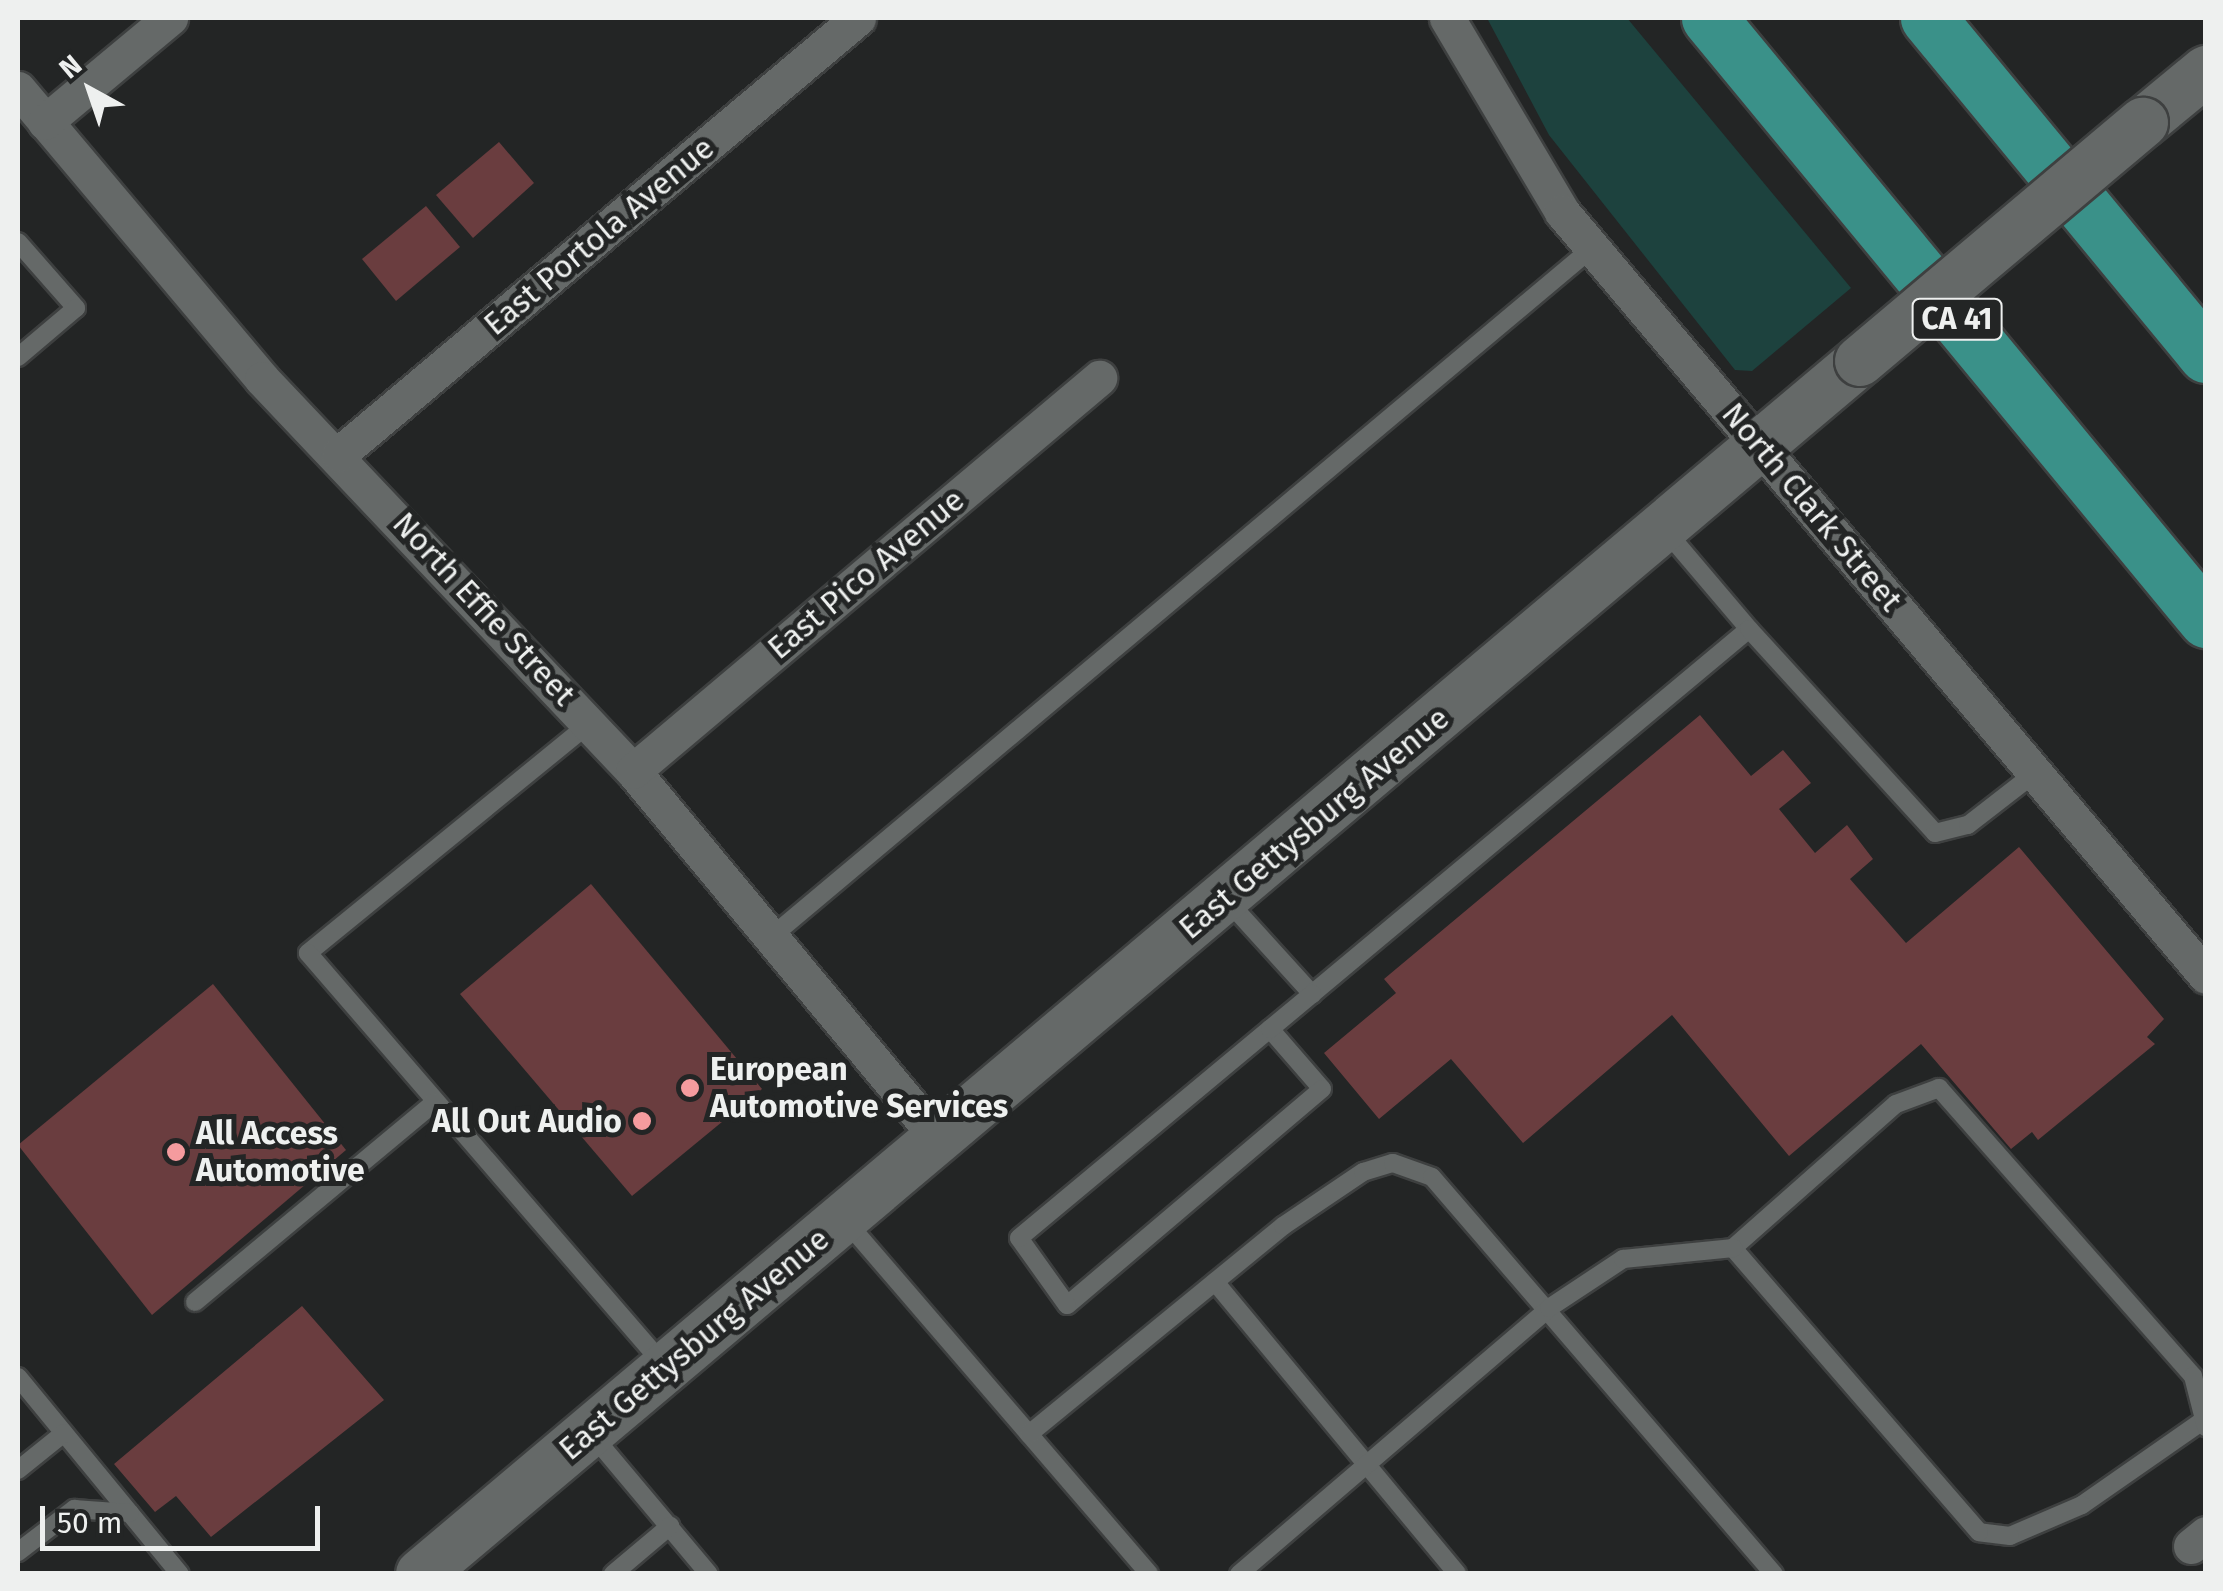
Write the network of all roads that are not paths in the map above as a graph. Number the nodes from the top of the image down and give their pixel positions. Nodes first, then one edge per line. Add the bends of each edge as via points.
1 (170, 18) edge
2 (858, 18) edge
3 (1447, 18) edge
4 (1709, 18) edge
5 (1928, 18) edge
6 (2206, 71) edge
7 (18, 89) edge
8 (45, 122) junction
9 (18, 242) edge
10 (1592, 248) junction
11 (2206, 355) edge
12 (18, 357) edge
13 (1099, 378) dead end
14 (1761, 444) junction
15 (339, 454) junction
16 (1664, 528) junction
17 (2206, 620) edge
18 (1748, 630) junction
19 (590, 723) junction
20 (633, 771) junction
21 (2035, 773) junction
22 (1225, 898) junction
23 (771, 937) junction
24 (2206, 976) edge
25 (1312, 994) junction
26 (1270, 1029) junction
27 (435, 1102) junction
28 (939, 1139) junction
29 (844, 1219) junction
30 (1733, 1248) junction
31 (1215, 1282) junction
32 (195, 1302) dead end
33 (1549, 1308) junction
34 (666, 1368) junction
35 (18, 1377) edge
36 (2203, 1425) edge
37 (590, 1432) junction
38 (64, 1433) junction
39 (1029, 1434) junction
40 (1367, 1465) junction
41 (18, 1470) edge
42 (130, 1513) junction
43 (670, 1526) junction
44 (18, 1552) edge
45 (180, 1574) edge
46 (421, 1574) edge
47 (613, 1574) edge
48 (708, 1574) edge
49 (1149, 1574) edge
50 (1239, 1574) edge
51 (1457, 1574) edge
52 (1774, 1574) edge

1 - 8 street
2 - 15 street, East Portola Avenue
3 - 10 street, North Clark Street via 1527,160
4 - 17 highway, CA 41
5 - 11 highway
6 - 14 street, East Gettysburg Avenue, bridge
7 - 8 street, North Effie Street
8 - 15 street, North Effie Street via 262,379
9 - 12 lane via 76,308
10 - 14 street, North Clark Street
10 - 23 lane
13 - 20 street, East Pico Avenue
14 - 16 street, East Gettysburg Avenue
14 - 21 street, North Clark Street
15 - 19 street, North Effie Street
16 - 18 lane
16 - 22 street, East Gettysburg Avenue
18 - 21 lane via 1935,833 1968,825
18 - 25 lane
19 - 20 street, North Effie Street
19 - 27 lane via 308,954
20 - 23 street, North Effie Street
21 - 24 street, North Clark Street
22 - 25 lane
22 - 28 street, East Gettysburg Avenue
23 - 28 street, North Effie Street
25 - 26 lane
26 - 26 lane via 1018,1238 1067,1306 1322,1089
27 - 32 lane
27 - 34 lane
28 - 29 street, East Gettysburg Avenue
29 - 34 street, East Gettysburg Avenue
29 - 39 lane
30 - 33 lane via 1623,1259
30 - 36 lane via 1979,1532 2010,1536 2082,1505
30 - 36 lane via 1896,1104 1940,1088 2194,1376
31 - 33 lane via 1362,1172 1394,1163 1432,1178
31 - 39 lane
31 - 40 lane
33 - 40 lane
33 - 52 lane
34 - 37 street, East Gettysburg Avenue
35 - 38 lane
37 - 43 lane
37 - 46 street, East Gettysburg Avenue
38 - 41 lane
38 - 42 lane
39 - 49 lane
40 - 50 lane
40 - 51 lane
42 - 44 lane via 74,1510
42 - 45 lane
43 - 47 lane
43 - 48 lane

